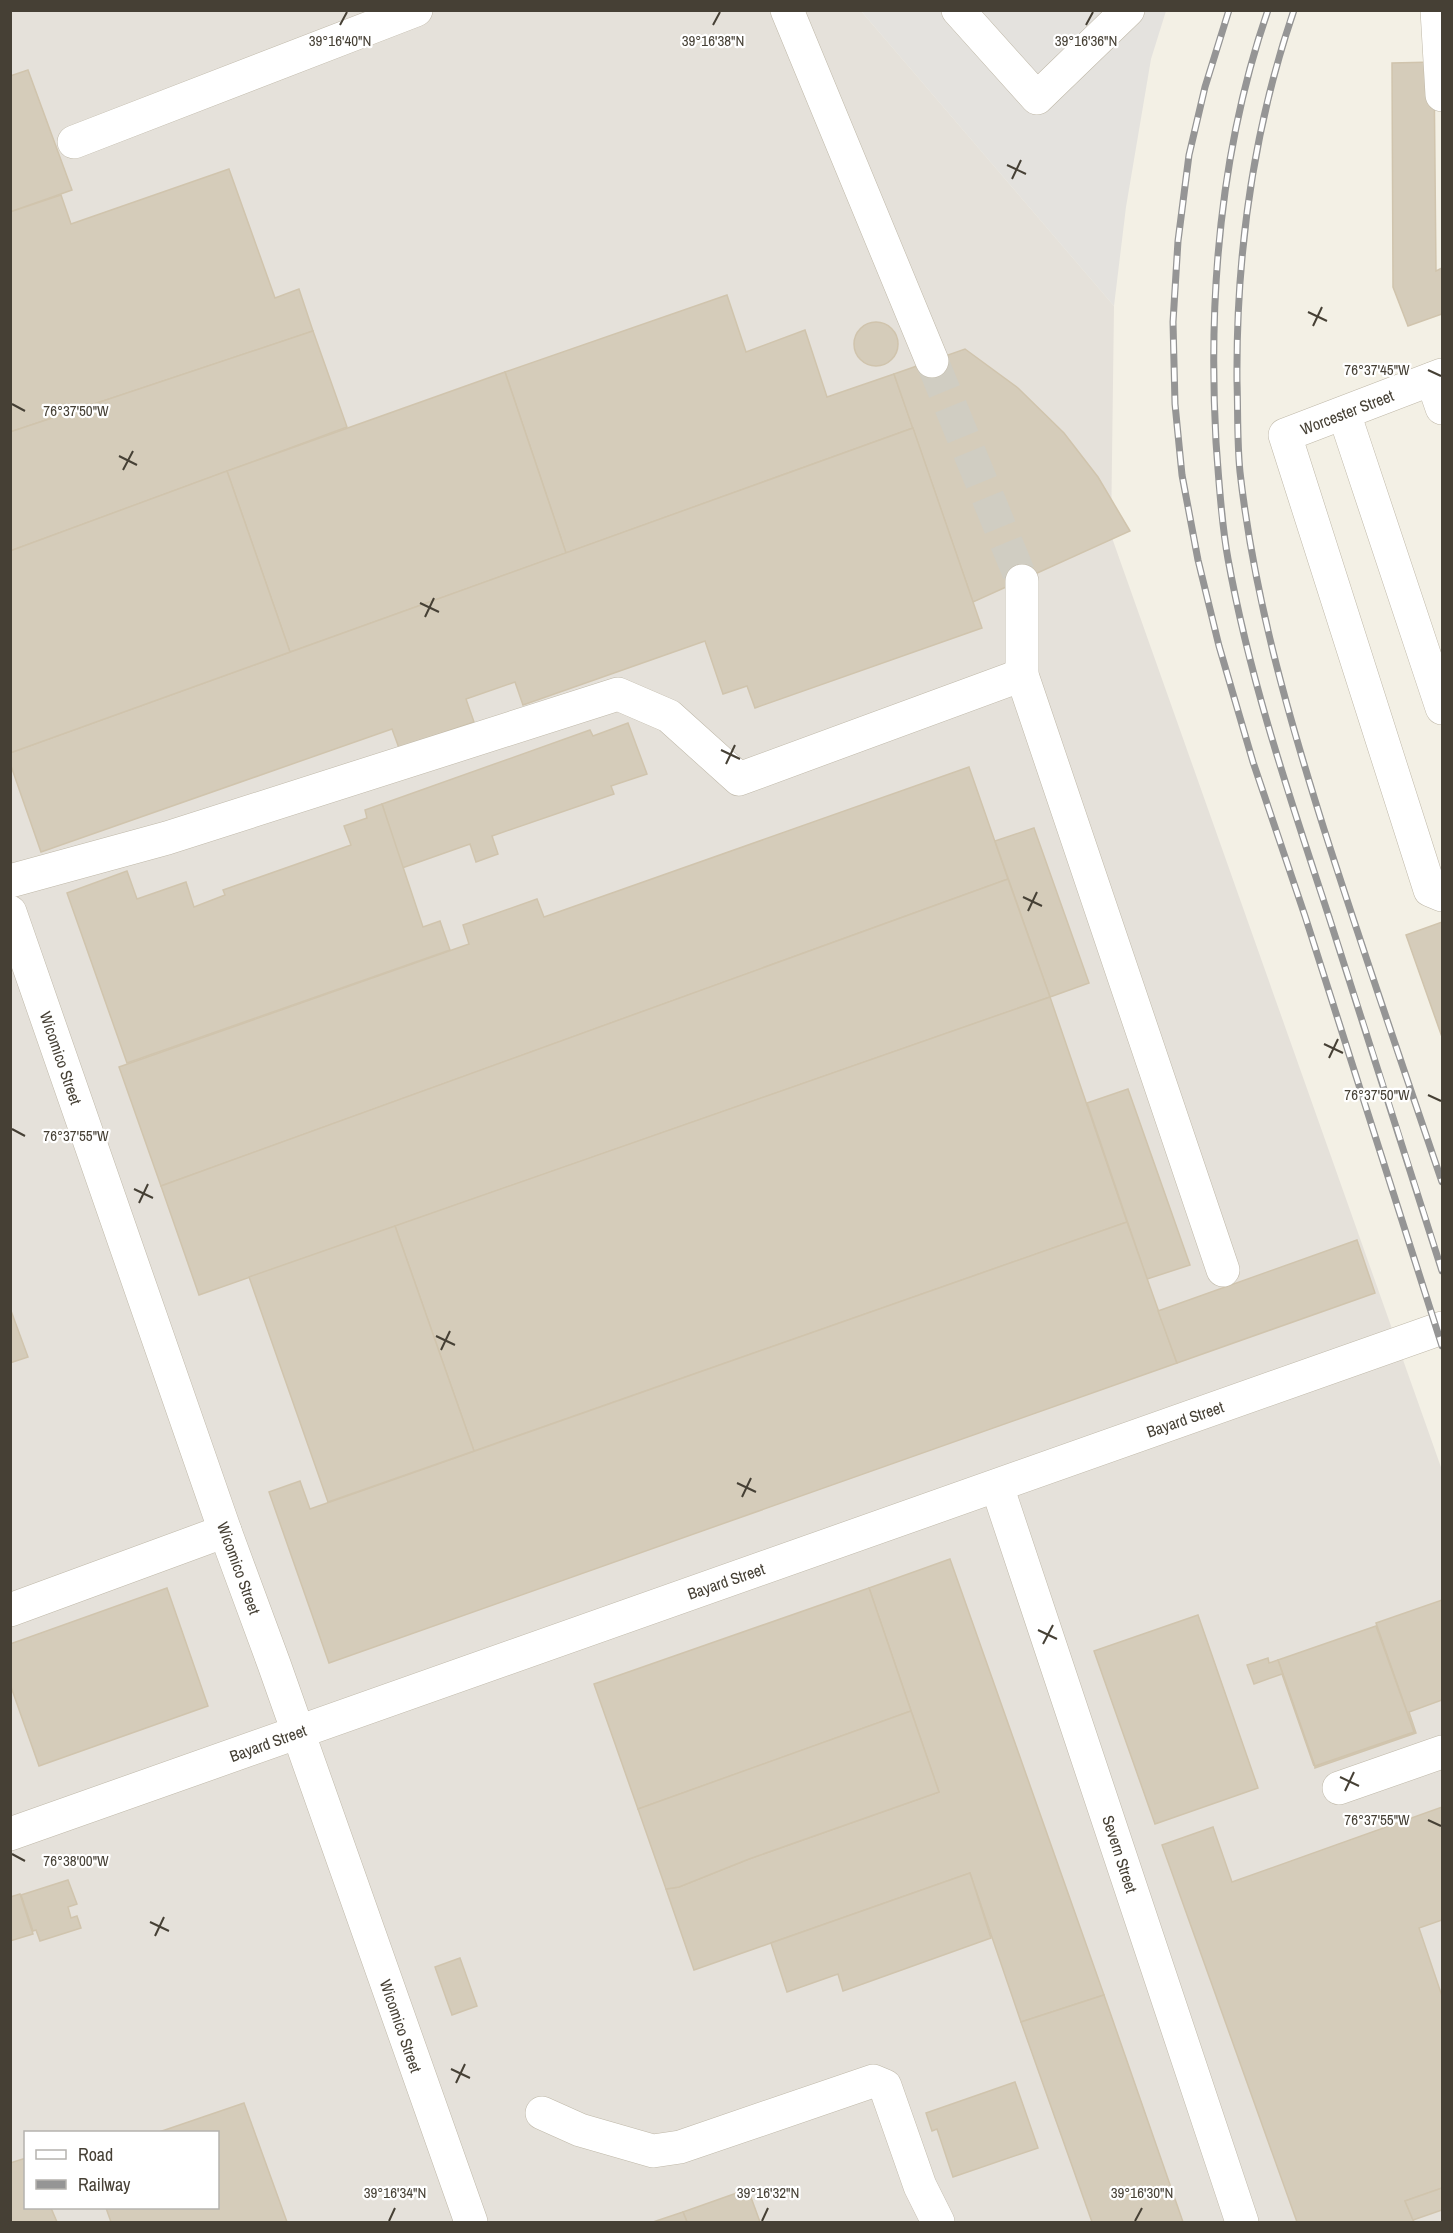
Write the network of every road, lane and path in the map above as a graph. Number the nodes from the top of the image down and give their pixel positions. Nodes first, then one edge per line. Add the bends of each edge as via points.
1 (417, 10) edge
2 (787, 10) edge
3 (1128, 10) edge
4 (1437, 10) edge
5 (975, 16) edge
6 (1443, 95) edge
7 (74, 142) dead end
8 (932, 361) tunnel mouth
9 (1439, 388) edge
10 (1344, 413) junction
11 (1022, 581) tunnel mouth
12 (1022, 675) junction
13 (1443, 708) edge
14 (10, 881) edge
15 (1443, 895) edge
16 (10, 912) edge
17 (1223, 1270) dead end
18 (1443, 1328) edge
19 (997, 1486) junction
20 (225, 1531) junction
21 (10, 1610) edge
22 (298, 1732) junction
23 (1443, 1752) edge
24 (1339, 1788) dead end
25 (10, 1834) edge
26 (542, 2113) dead end
27 (471, 2223) edge
28 (938, 2223) edge
29 (1242, 2223) edge

1 - 7 street
2 - 8 street
3 - 5 street via 1037,98
4 - 6 street
9 - 10 street, Worcester Street
10 - 13 street
10 - 15 street, Worcester Street via 1285,435 1430,890
11 - 12 street
12 - 14 street via 740,779 669,716 618,694 167,838
12 - 17 street
16 - 20 street, Wicomico Street
18 - 19 street, Bayard Street
19 - 22 street, Bayard Street
19 - 29 street, Severn Street
20 - 21 street
20 - 22 street, Wicomico Street
22 - 25 street, Bayard Street
22 - 27 street, Wicomico Street
23 - 24 street
26 - 28 street via 580,2130 652,2151 680,2147 879,2082 885,2086 920,2186

